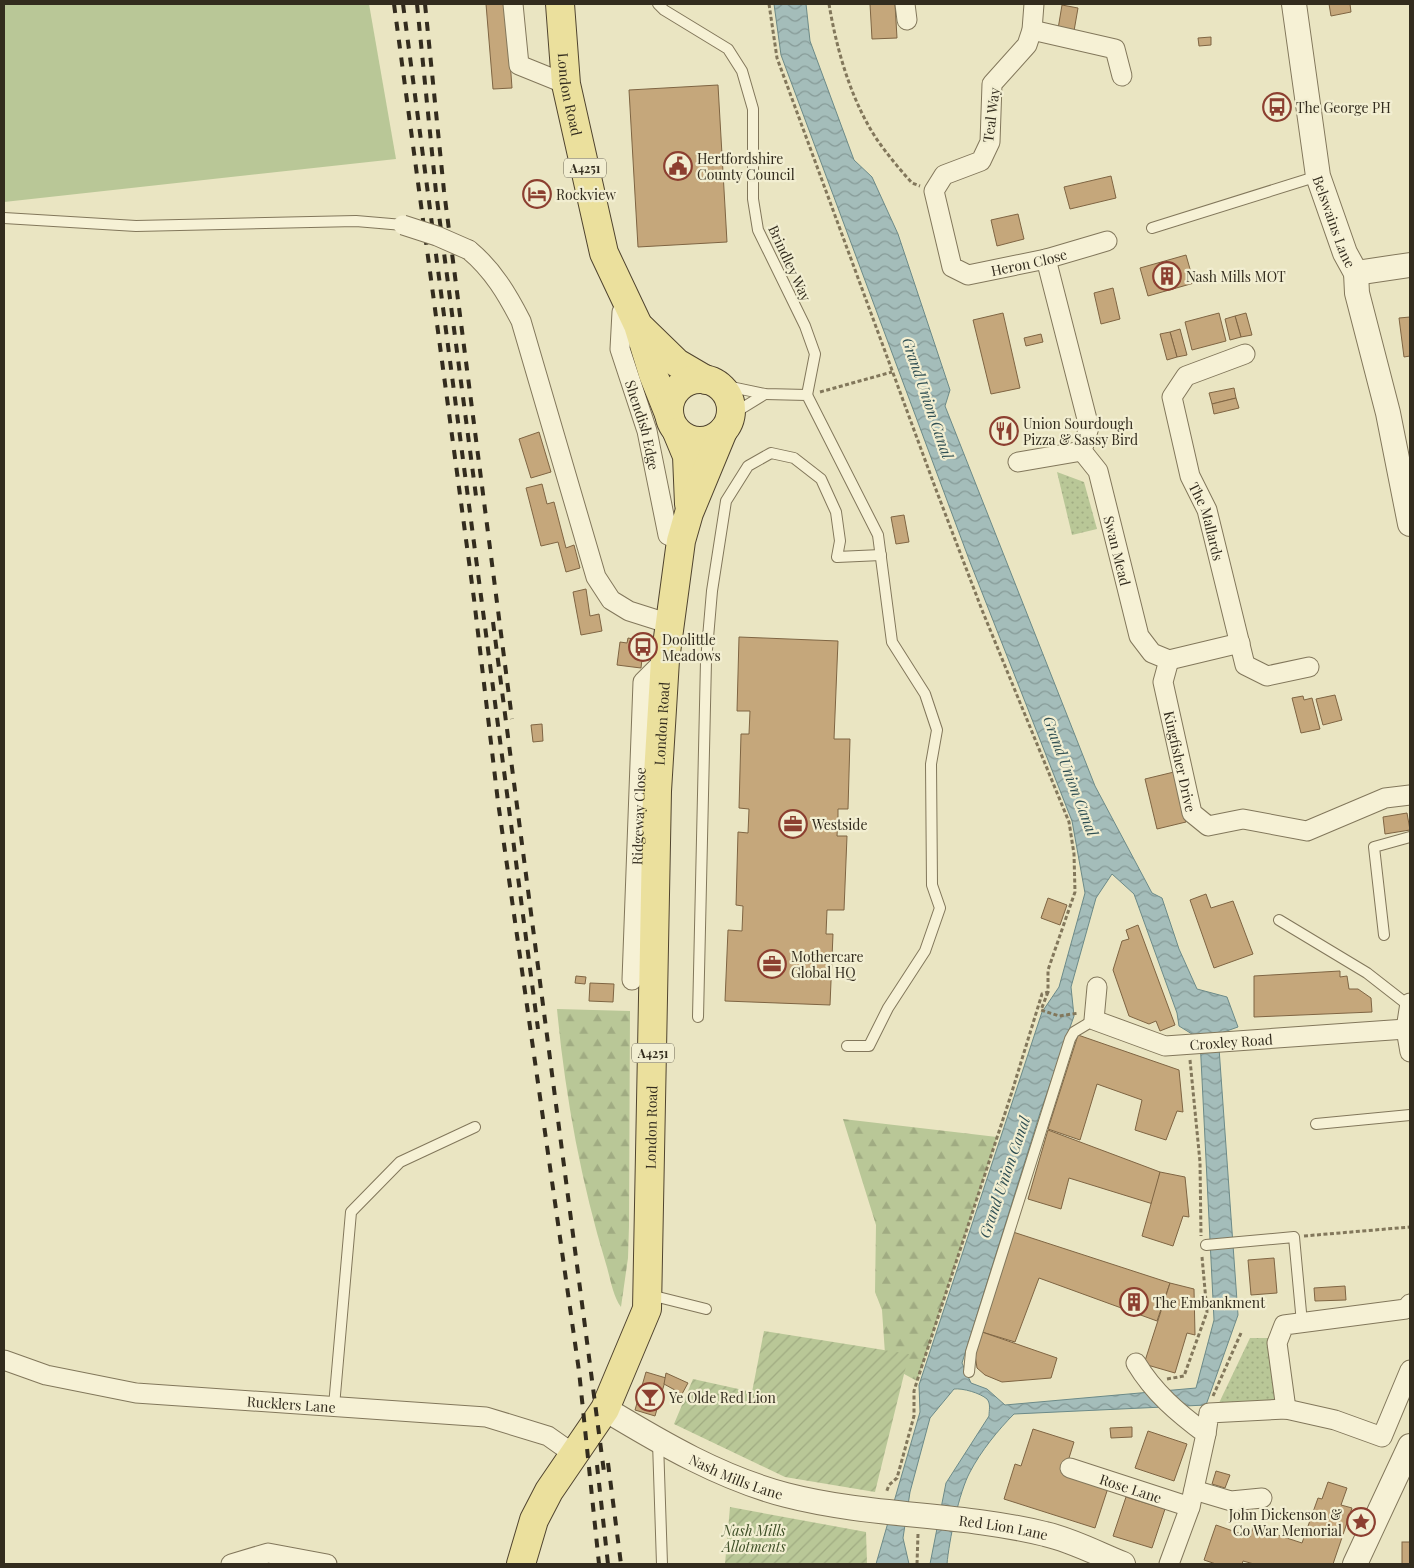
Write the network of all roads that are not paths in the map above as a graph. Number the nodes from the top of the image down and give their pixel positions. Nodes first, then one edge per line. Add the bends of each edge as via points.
1 (513, 4) edge
2 (560, 4) edge
3 (658, 4) edge
4 (1034, 4) edge
5 (1294, 4) edge
6 (1032, 30) junction
7 (1122, 76) dead end
8 (566, 84) junction
9 (1318, 176) junction
10 (4, 218) edge
11 (404, 225) joint
12 (1152, 228) dead end
13 (1107, 241) dead end
14 (1046, 259) junction
15 (1410, 265) edge
16 (952, 267) joint
17 (1356, 273) junction
18 (633, 313) junction
19 (1245, 354) dead end
20 (711, 382) junction
21 (765, 394) junction
22 (807, 395) junction
23 (673, 423) junction
24 (727, 423) junction
25 (1082, 451) junction
26 (1018, 462) dead end
27 (689, 513) junction
28 (1410, 524) edge
29 (681, 541) junction
30 (881, 555) junction
31 (670, 624) junction
32 (1240, 643) junction
33 (665, 660) junction
34 (1169, 660) junction
35 (1309, 667) dead end
36 (1410, 795) edge
37 (1410, 837) edge
38 (1279, 920) dead end
39 (1384, 935) dead end
40 (632, 980) dead end
41 (1097, 987) dead end
42 (1409, 1004) edge
43 (1090, 1016) junction
44 (698, 1017) dead end
45 (1406, 1029) junction
46 (847, 1046) dead end
47 (1410, 1052) edge
48 (1410, 1115) edge
49 (1316, 1124) dead end
50 (475, 1127) dead end
51 (1204, 1241) road end
52 (649, 1294) junction
53 (706, 1309) dead end
54 (1409, 1309) edge
55 (1302, 1322) junction
56 (4, 1360) edge
57 (1136, 1362) dead end
58 (1410, 1370) edge
59 (969, 1372) dead end
60 (334, 1406) junction
61 (605, 1409) junction
62 (1286, 1409) junction
63 (1206, 1434) junction
64 (658, 1440) junction
65 (1410, 1446) edge
66 (575, 1454) junction
67 (1070, 1468) dead end
68 (1262, 1498) dead end
69 (1192, 1499) junction
70 (879, 1511) joint
71 (231, 1564) edge
72 (327, 1564) edge
73 (521, 1564) edge
74 (662, 1564) edge
75 (1123, 1564) edge
76 (1169, 1564) edge
77 (1356, 1564) edge

1 - 8 street via 519,65
2 - 8 main road, London Road / A4251
3 - 22 lane, Brindley Way via 728,49 742,70 753,109 753,199 758,230 805,326 815,354
4 - 6 street, Teal Way
5 - 9 street, Belswains Lane
6 - 7 street via 1115,49
6 - 16 street, Teal Way via 1026,45 992,84 990,142 981,161 944,175 934,191
8 - 18 main road, London Road / A4251 via 604,253
9 - 12 lane
9 - 17 street, Belswains Lane via 1345,253
10 - 11 lane via 136,226 356,221
11 - 31 street, bridge via 469,250 485,264 504,290 521,321 596,576 610,600 629,611
13 - 14 street, Heron Close
14 - 16 street, Heron Close via 968,275
14 - 25 street via 1089,427
15 - 17 street
17 - 28 street, Belswains Lane via 1357,293 1388,413
18 - 20 main road, London Road / A4251 via 677,363
18 - 23 main road, London Road / A4251
18 - 29 street, Shendish Edge via 622,312 620,348 647,431 668,535
19 - 32 street, The Mallards via 1186,376 1172,397 1190,476 1207,510
20 - 21 lane
20 - 23 main road via 690,380 681,386 671,398
20 - 24 main road, A4251 via 726,393 730,402
21 - 22 lane
21 - 24 lane
22 - 30 lane via 878,535
23 - 24 main road via 686,438 698,442 715,438
23 - 27 main road, London Road / A4251 via 687,456
24 - 27 main road, London Road / A4251
25 - 26 street
25 - 34 street, Swan Mead via 1098,471 1139,636 1152,652
27 - 29 main road, London Road / A4251
29 - 31 main road, London Road / A4251
30 - 44 lane via 837,557 840,540 836,512 820,479 794,458 770,452 748,466 726,502 712,591 706,661
30 - 46 lane via 892,642 925,694 937,730 931,764 932,885 940,908 926,951 888,1008 868,1046
31 - 33 main road, London Road / A4251
32 - 34 street
32 - 35 street, The Mallards via 1245,665 1267,676
33 - 40 street, Ridgeway Close via 643,682
33 - 52 main road, London Road / A4251 via 657,791
34 - 36 street, Kingfisher Drive via 1163,682 1192,813 1208,826 1243,819 1307,831 1385,798
37 - 39 lane via 1374,847
38 - 42 lane via 1367,973
41 - 43 street
42 - 45 street
43 - 45 street, Croxley Road via 1165,1046
43 - 59 lane via 1070,1039 971,1352
45 - 47 street
48 - 49 lane
50 - 60 lane via 400,1162 352,1212
51 - 55 lane via 1236,1243 1294,1237
52 - 53 lane
52 - 61 main road, London Road / A4251 via 647,1309
54 - 55 street
55 - 62 street via 1284,1325 1277,1343
56 - 60 street, Rucklers Lane via 46,1375 136,1393
57 - 63 street via 1150,1384 1176,1412
58 - 62 street via 1382,1437 1335,1420
60 - 66 street, Rucklers Lane via 486,1417 548,1436
61 - 64 street, Nash Mills Lane
61 - 66 main road, London Road / A4251
62 - 63 street via 1209,1412
63 - 69 street
64 - 70 street, Nash Mills Lane via 734,1479 819,1502
64 - 74 lane
65 - 77 street
66 - 73 main road, London Road / A4251 via 549,1491 534,1520
67 - 69 street, Rose Lane
68 - 69 street, Rose Lane via 1230,1501
69 - 76 street
70 - 75 street, Red Lion Lane via 1046,1534
71 - 72 street via 268,1553

